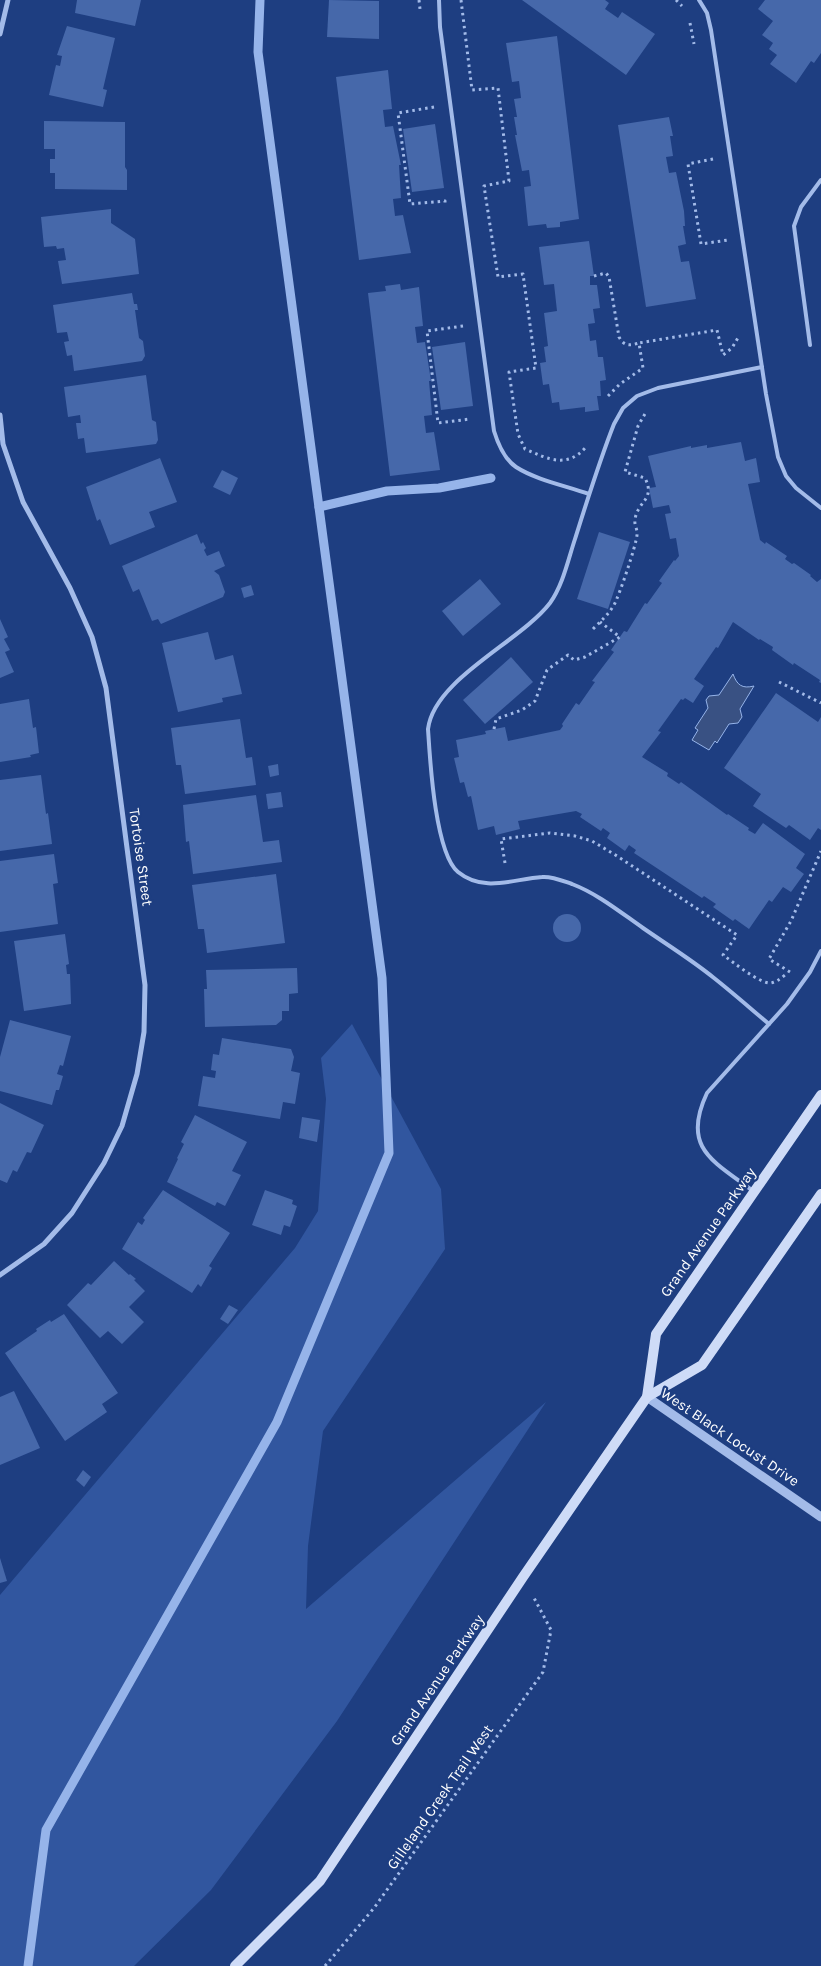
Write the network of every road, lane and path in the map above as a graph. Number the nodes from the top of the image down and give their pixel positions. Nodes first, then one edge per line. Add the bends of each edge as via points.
1 (8, 0) edge
2 (419, 0) edge
3 (439, 0) edge
4 (461, 0) edge
5 (676, 0) edge
6 (699, 0) edge
7 (684, 10) dead end
8 (688, 16) dead end
9 (422, 17) dead end
10 (0, 34) edge
11 (696, 53) dead end
12 (433, 98) dead end
13 (715, 159) dead end
14 (821, 180) edge
15 (446, 211) dead end
16 (729, 240) dead end
17 (594, 276) dead end
18 (461, 317) dead end
19 (741, 328) dead end
20 (639, 343) junction
21 (810, 345) dead end
22 (762, 367) junction
23 (606, 400) dead end
24 (646, 412) dead end
25 (0, 415) edge
26 (470, 419) dead end
27 (591, 442) dead end
28 (590, 494) junction
29 (821, 508) edge
30 (600, 622) junction
31 (593, 629) dead end
32 (779, 682) dead end
33 (821, 703) edge
34 (494, 729) dead end
35 (821, 850) edge
36 (504, 863) dead end
37 (821, 951) edge
38 (769, 1024) junction
39 (821, 1095) edge
40 (754, 1192) junction
41 (821, 1194) edge
42 (0, 1275) edge
43 (647, 1398) junction
44 (821, 1517) edge
45 (524, 1577) junction
46 (236, 1966) edge
47 (325, 1966) edge

1 - 10 street
2 - 9 path
3 - 28 lane via 494,431 499,446 515,466
4 - 27 path via 472,90 498,88 509,181 484,186 498,277 523,274 536,368 509,372 518,434 525,449 561,461 571,460
5 - 7 path
6 - 22 lane via 707,13 710,30
8 - 11 path
12 - 15 path via 434,108 398,114 410,204 445,201
13 - 16 path via 688,164 700,244
14 - 21 lane via 801,207 794,226
17 - 20 path via 606,273 608,277 622,343 630,346
18 - 26 path via 463,326 427,331 438,423
19 - 20 path via 732,348 723,355 717,330
20 - 23 path via 643,368 620,384
22 - 28 lane via 658,388 637,396 623,408 614,424
22 - 29 lane via 778,457 786,476 796,488
24 - 30 path via 638,426 625,472 645,478 649,486 646,500 638,508 634,521 638,533 615,603
25 - 42 street, Tortoise Street via 3,444 23,502 74,596 92,637 106,688 145,986 144,1032 137,1074 122,1126 104,1163 72,1213 44,1244
28 - 38 lane via 550,603 449,689 429,720 435,802 442,842 458,872 484,884 553,878 605,901 713,977
30 - 31 path
30 - 34 path via 620,638 585,657 574,660 568,655 547,670 535,701 522,710 496,719
32 - 33 path
35 - 36 path via 792,921 770,958 790,971 769,983 723,955 737,935 592,842 550,833 501,839
37 - 38 lane via 810,972
38 - 40 lane via 707,1092 697,1121 700,1144 707,1155
39 - 40 main road, Grand Avenue Parkway
40 - 43 main road, Grand Avenue Parkway via 656,1334
41 - 43 main road, Grand Avenue Parkway via 702,1365
43 - 44 street, West Black Locust Drive
43 - 45 main road, Grand Avenue Parkway
45 - 46 main road, Grand Avenue Parkway via 320,1881
45 - 47 path, Gilleland Creek Trail West via 551,1630 542,1672 374,1908

